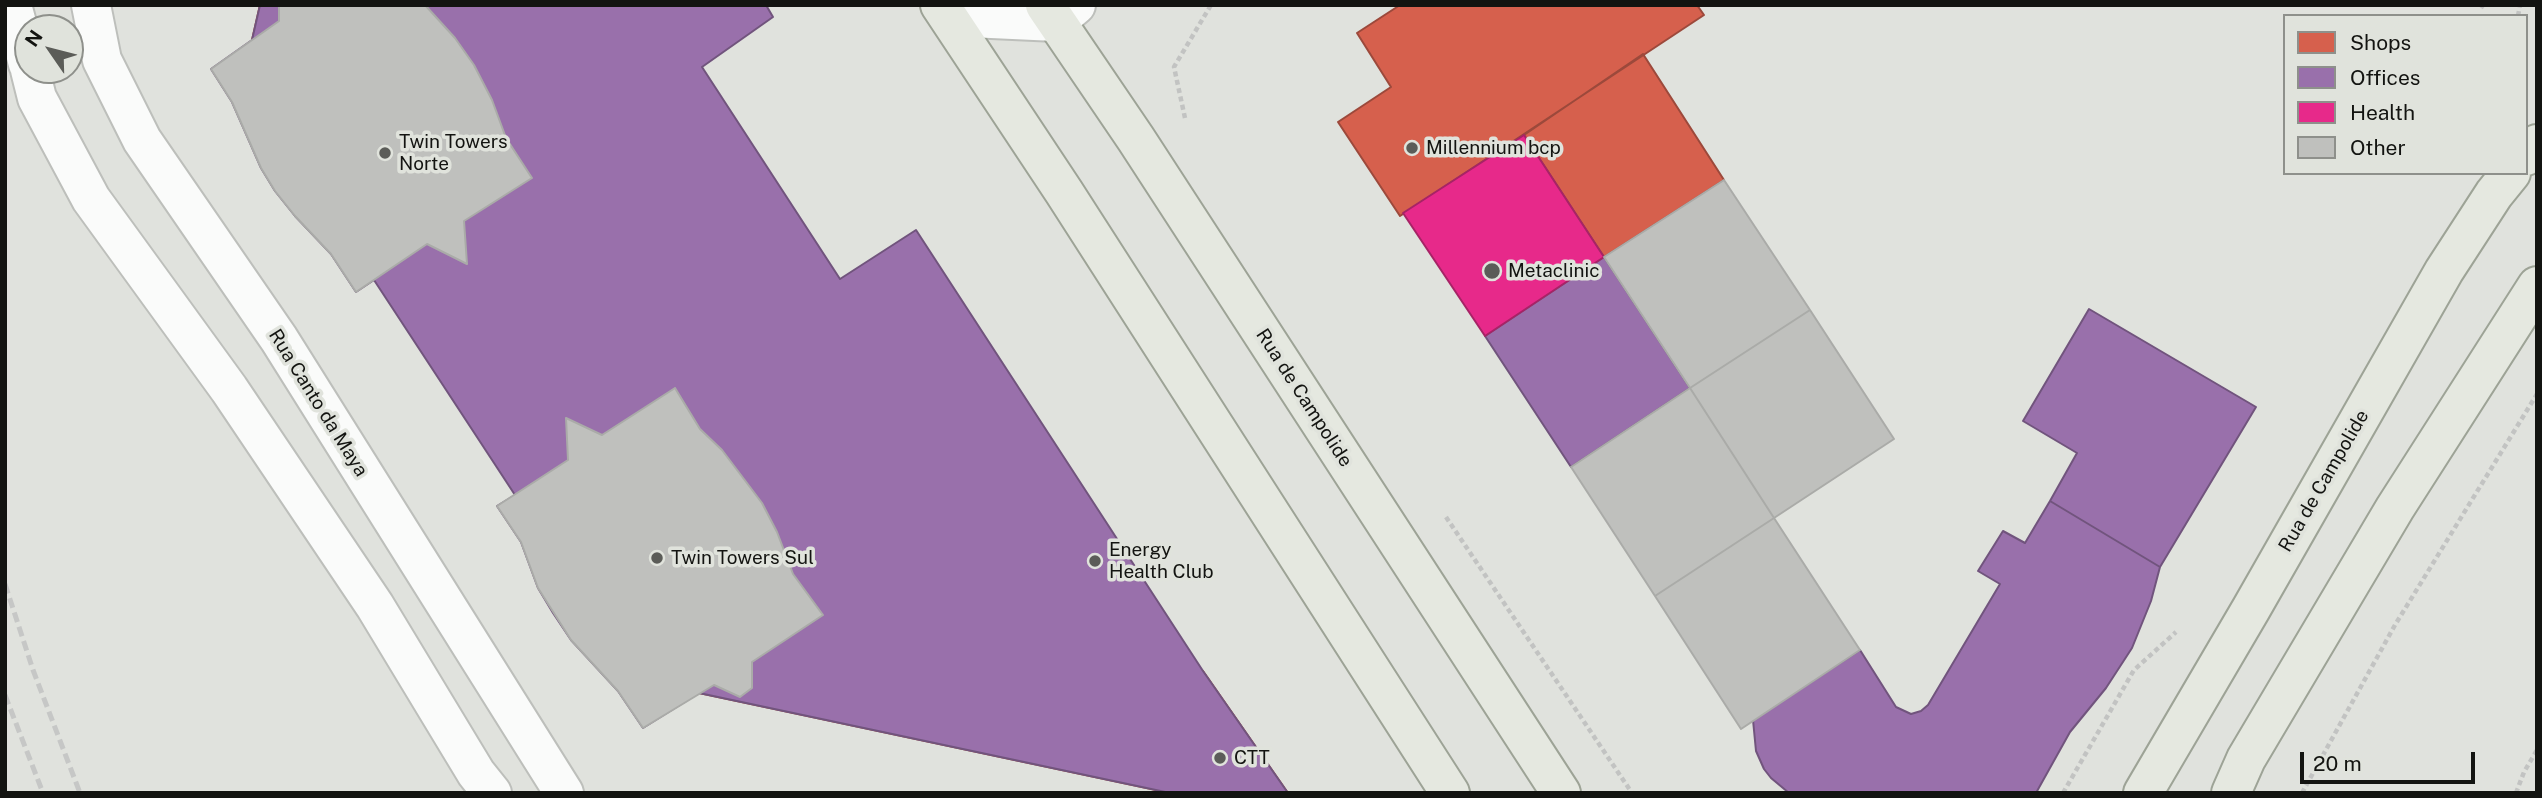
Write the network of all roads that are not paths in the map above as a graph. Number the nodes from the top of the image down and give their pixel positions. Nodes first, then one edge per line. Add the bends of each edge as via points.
1 (91, 5) edge
2 (944, 11) edge
3 (1059, 11) edge
4 (34, 84) edge
5 (2509, 175) edge
6 (2537, 286) edge
7 (492, 793) edge
8 (564, 793) edge
9 (1450, 793) edge
10 (1561, 793) edge
11 (2143, 793) edge
12 (2231, 793) edge

1 - 8 street, Rua Canto da Maya via 102,60 142,140 279,339
2 - 3 street
2 - 9 main road
3 - 10 main road, Rua de Campolide via 1136,139
4 - 7 street via 91,200 229,389 375,606
5 - 11 main road, Rua de Campolide via 2444,271
6 - 12 main road via 2395,508 2246,759

